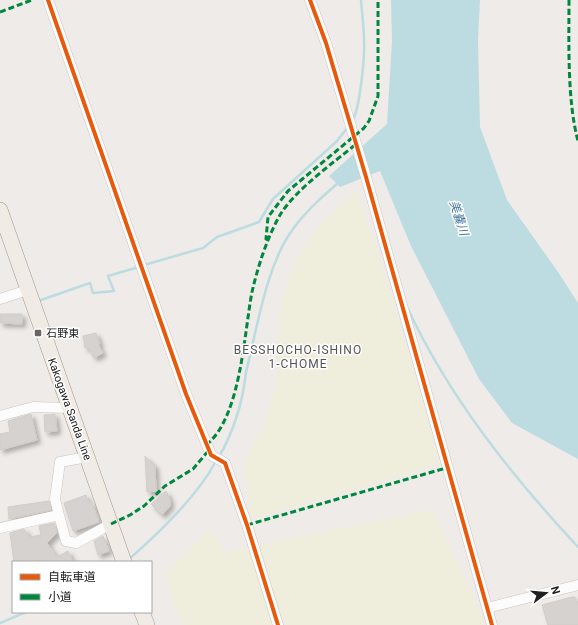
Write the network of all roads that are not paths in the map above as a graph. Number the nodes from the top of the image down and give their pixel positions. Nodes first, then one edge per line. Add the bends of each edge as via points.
1 (48, 0) edge
2 (310, 0) edge
3 (0, 210) edge
4 (28, 290) junction
5 (0, 299) edge
6 (70, 408) junction
7 (0, 416) edge
8 (87, 457) junction
9 (59, 515) junction
10 (111, 524) junction
11 (0, 528) edge
12 (123, 558) edge
13 (578, 585) edge
14 (487, 608) junction
15 (142, 613) edge
16 (147, 625) edge
17 (278, 625) edge
18 (492, 625) edge

1 - 17 street via 186,394 211,455 225,463
2 - 14 street via 326,43 366,177
3 - 4 main road, Kakogawa Sanda Line
4 - 5 street
4 - 6 main road, Kakogawa Sanda Line
6 - 7 street via 33,407
6 - 8 main road, Kakogawa Sanda Line
8 - 9 street via 60,462 55,498
8 - 10 main road, Kakogawa Sanda Line
9 - 10 street via 66,541 76,543
9 - 11 street
10 - 12 main road, Kakogawa Sanda Line
13 - 14 street
14 - 18 street
15 - 16 main road

